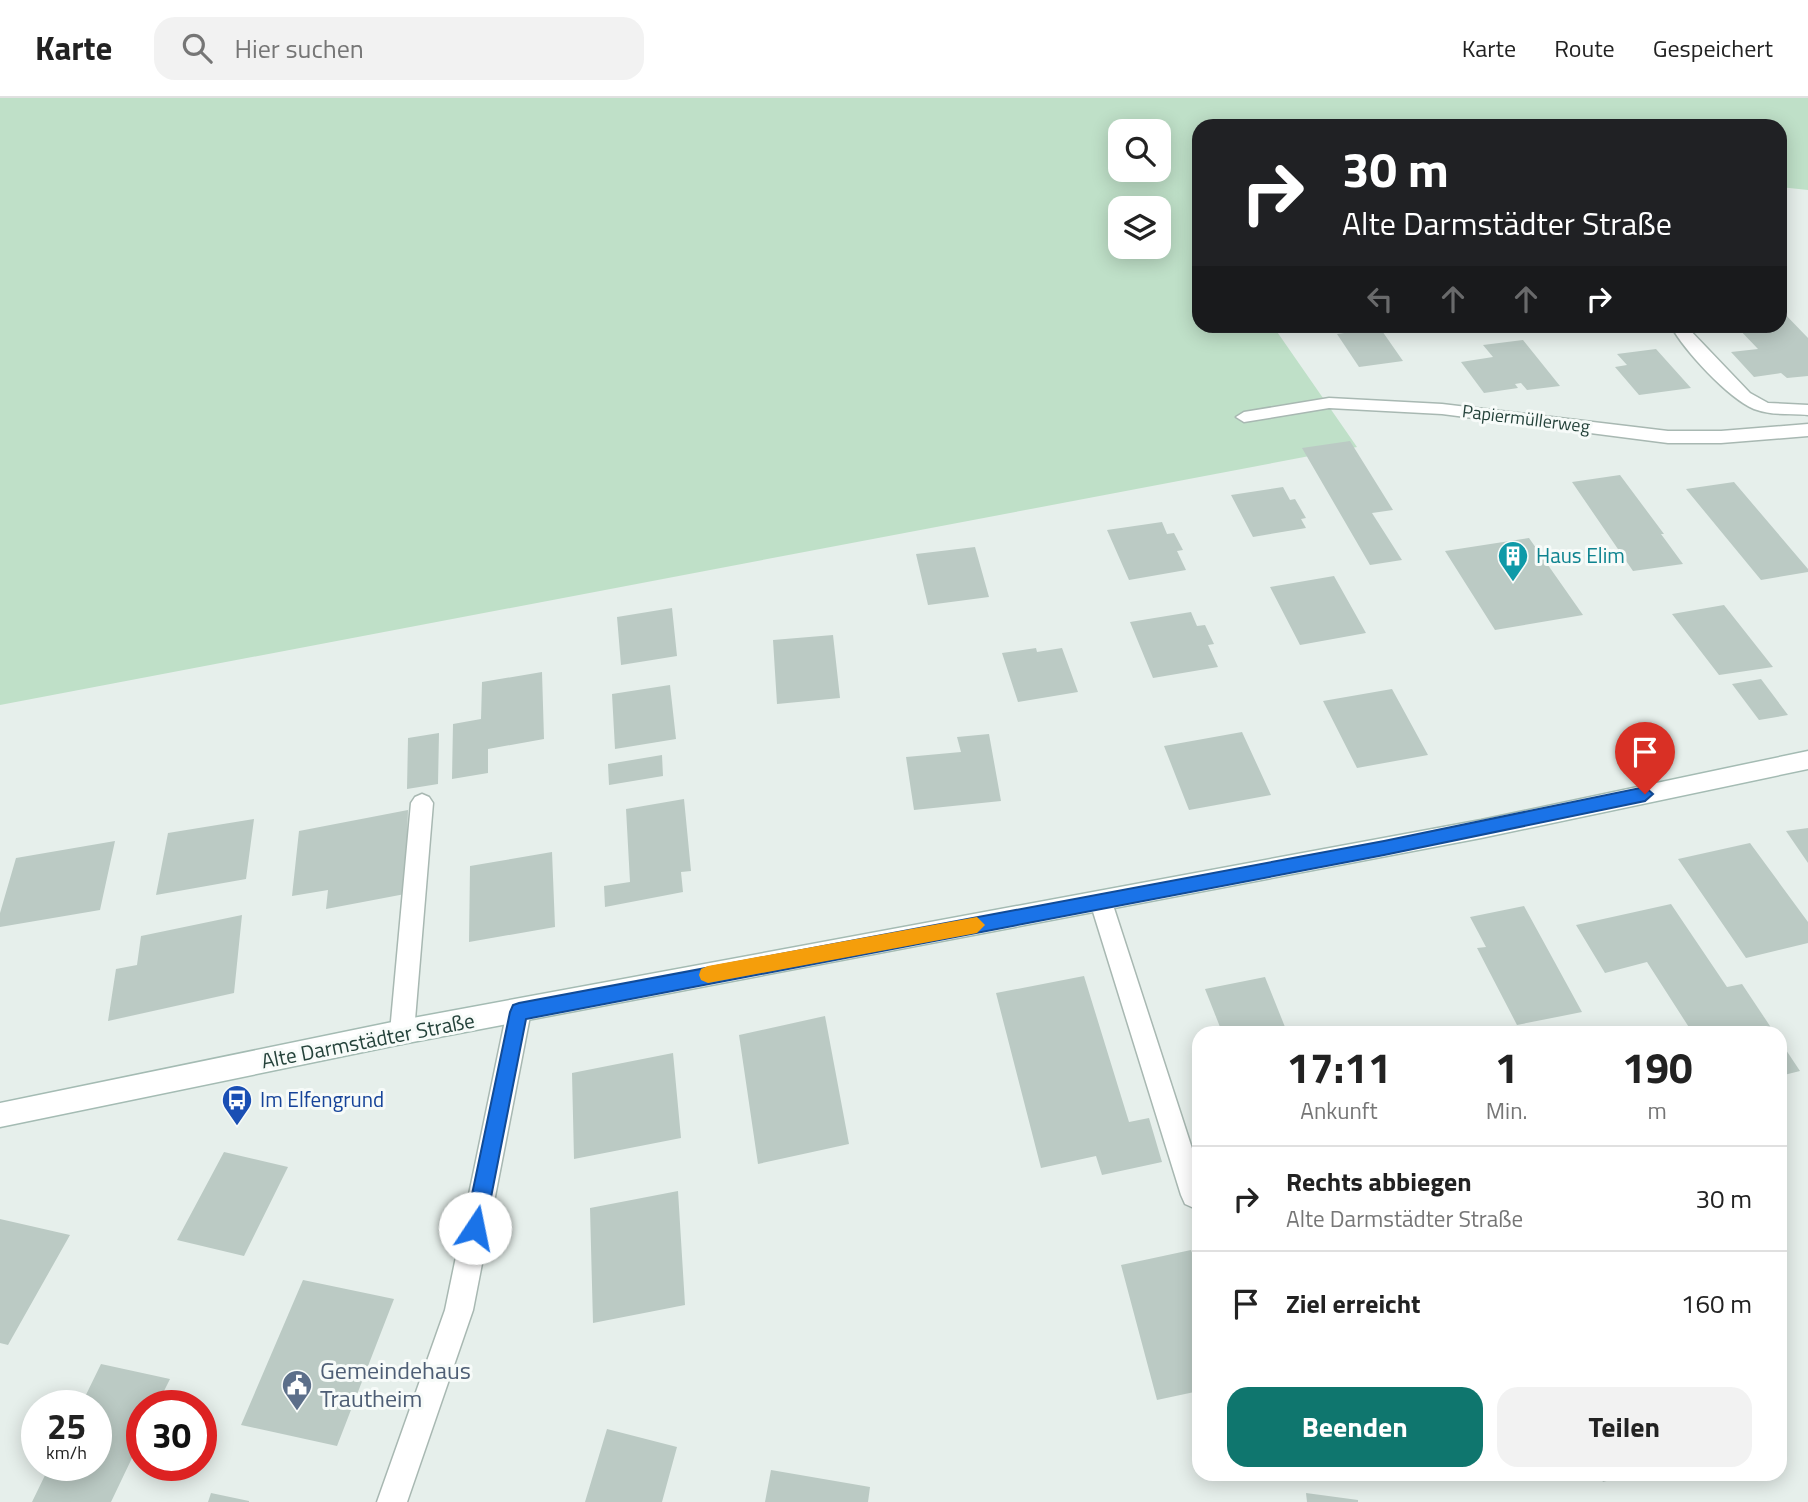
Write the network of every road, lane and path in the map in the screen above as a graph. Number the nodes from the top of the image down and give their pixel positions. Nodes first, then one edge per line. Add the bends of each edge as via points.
1 (1685, 333) edge
2 (1808, 410) edge
3 (1244, 417) dead end
4 (1808, 430) edge
5 (1808, 760) edge
6 (422, 803) dead end
7 (1101, 902) junction
8 (519, 1012) junction
9 (402, 1032) junction
10 (0, 1115) edge
11 (1192, 1189) edge
12 (392, 1502) edge

1 - 2 street via 1755,404
3 - 4 street, Papiermüllerweg via 1329,404 1442,409 1668,437
5 - 7 street, Alte Darmstädter Straße
6 - 9 street
7 - 8 street, Alte Darmstädter Straße
7 - 11 street
8 - 9 street, Alte Darmstädter Straße
8 - 12 street via 459,1310
9 - 10 street, Alte Darmstädter Straße

